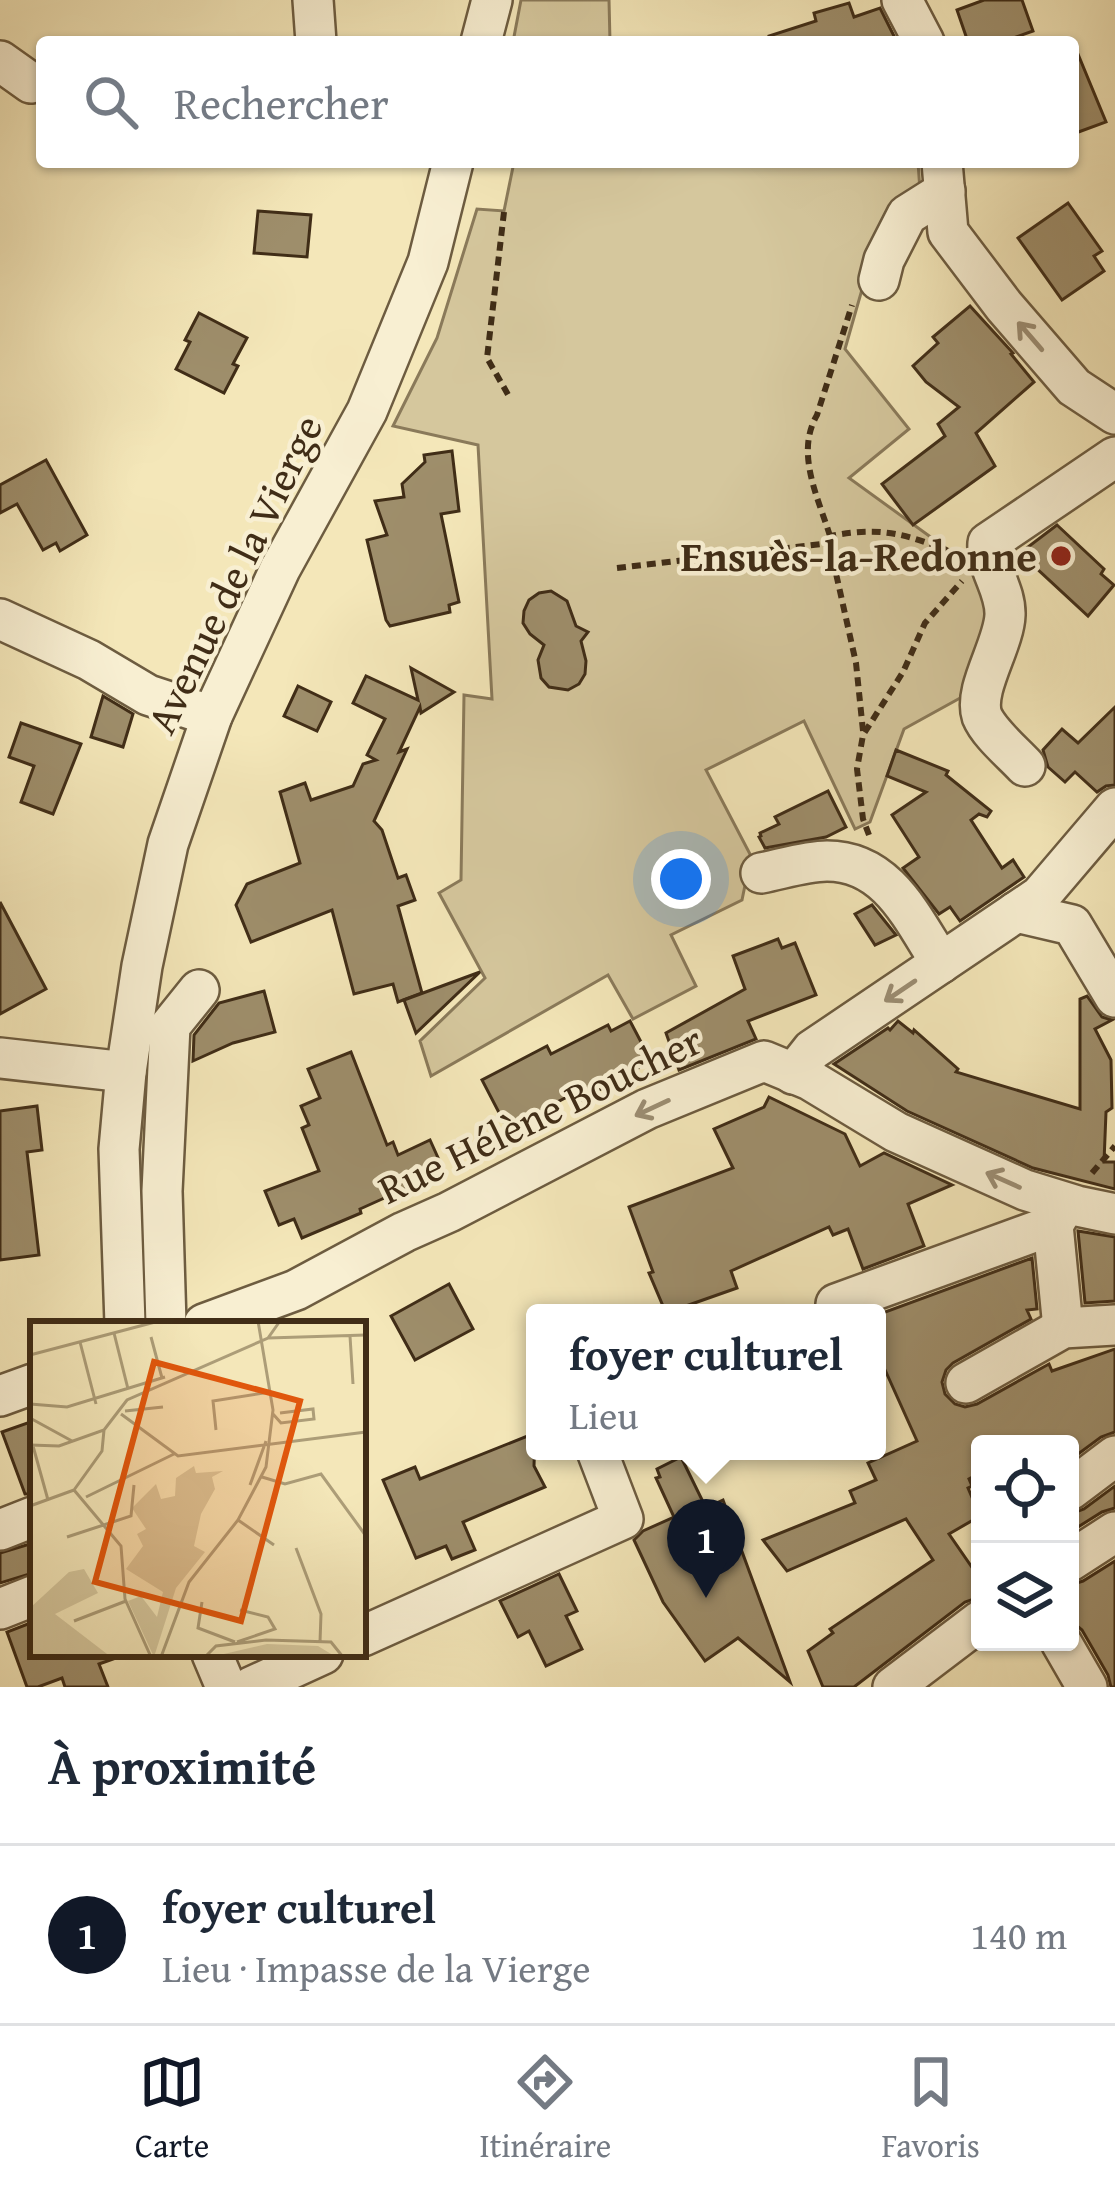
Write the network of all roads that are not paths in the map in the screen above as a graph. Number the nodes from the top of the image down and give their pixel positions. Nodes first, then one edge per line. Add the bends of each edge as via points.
1 (313, 0) edge
2 (480, 0) edge
3 (492, 0) edge
4 (902, 0) edge
5 (316, 36) edge
6 (480, 36) edge
7 (482, 36) edge
8 (921, 36) edge
9 (452, 168) edge
10 (943, 177) edge
11 (881, 270) road end
12 (1115, 415) edge
13 (1115, 457) edge
14 (0, 619) edge
15 (212, 716) junction
16 (1025, 766) dead end
17 (1115, 808) edge
18 (761, 873) dead end
19 (1016, 912) junction
20 (941, 963) junction
21 (199, 990) dead end
22 (1115, 997) edge
23 (0, 1058) edge
24 (125, 1072) junction
25 (793, 1074) junction
26 (1060, 1214) junction
27 (1115, 1214) edge
28 (836, 1304) dead end
29 (124, 1321) edge
30 (166, 1321) edge
31 (212, 1321) edge
32 (1115, 1325) edge
33 (1063, 1328) junction
34 (966, 1383) dead end
35 (30, 1385) edge
36 (0, 1396) edge
37 (1115, 1456) edge
38 (600, 1460) edge
39 (1079, 1483) edge
40 (30, 1518) edge
41 (0, 1529) edge
42 (1115, 1532) edge
43 (1079, 1555) edge
44 (30, 1597) edge
45 (0, 1609) edge
46 (971, 1628) edge
47 (366, 1635) edge
48 (1066, 1651) edge
49 (213, 1657) edge
50 (316, 1657) edge
51 (226, 1687) edge
52 (250, 1687) edge
53 (892, 1687) edge
54 (1087, 1687) edge

1 - 5 street
2 - 6 street
3 - 7 street
4 - 8 street
9 - 15 street, Avenue de la Vierge via 428,262 367,411 280,568
10 - 11 street via 907,215
12 -> 10 street via 1074,387 948,232
13 - 16 street via 988,543 983,560 1004,592 1005,614 983,690 983,720
14 - 15 street via 148,695
15 - 24 street, Avenue de la Vierge via 168,844
17 - 19 street via 1040,896
18 - 20 street via 827,861 867,868 892,887
19 - 20 street
19 - 22 street via 1072,925
20 -> 25 street via 812,1050
21 - 30 street via 170,1026
23 - 24 street
24 - 29 street, Avenue de la Vierge
26 -> 25 street, Rue Hélène Boucher
25 -> 31 street, Rue Hélène Boucher via 764,1060 647,1109 296,1290
26 - 27 street, Rue Hélène Boucher
26 - 28 street
26 - 33 street
32 - 33 street
33 - 34 street
35 - 36 street
37 - 39 street
38 - 47 street via 623,1519
40 - 41 street
42 - 43 street
44 - 45 street
46 - 53 street
48 - 54 street
49 - 51 street
50 - 52 street

